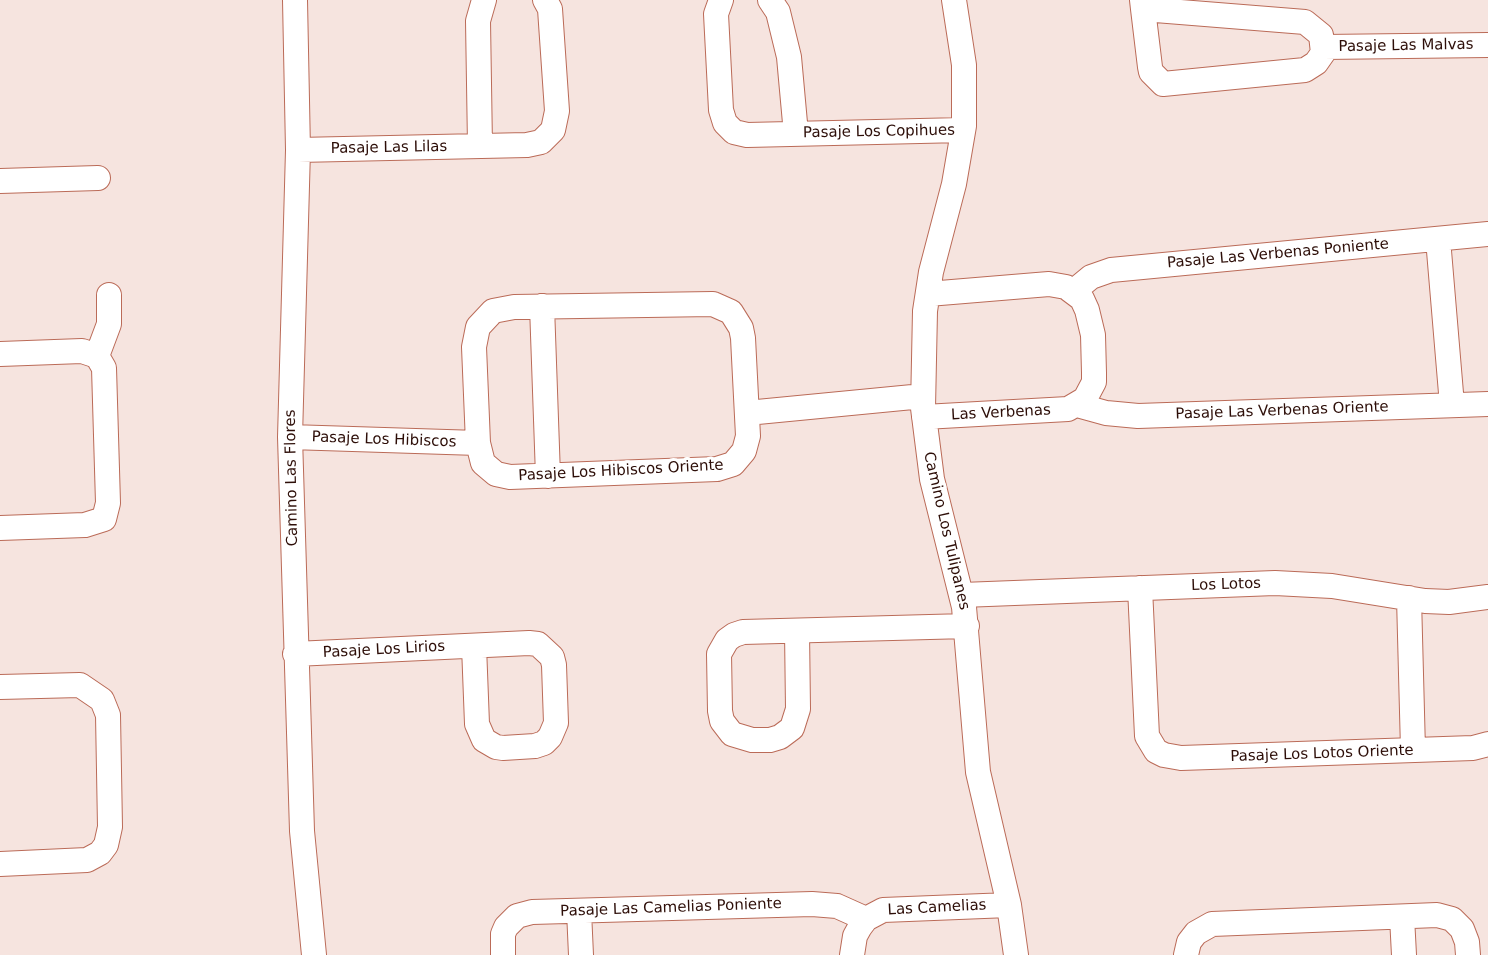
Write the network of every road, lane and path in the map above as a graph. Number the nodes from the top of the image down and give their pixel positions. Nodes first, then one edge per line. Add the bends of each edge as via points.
1 (295, 0) edge
2 (484, 0) edge
3 (545, 0) edge
4 (721, 0) edge
5 (770, 0) edge
6 (954, 0) edge
7 (1142, 5) edge
8 (1488, 45) edge
9 (1324, 47) junction
10 (963, 130) junction
11 (796, 134) junction
12 (480, 146) junction
13 (298, 150) junction
14 (98, 178) dead end
15 (0, 181) edge
16 (1488, 234) edge
17 (1438, 239) junction
18 (1074, 291) junction
19 (928, 294) junction
20 (109, 296) dead end
21 (542, 306) junction
22 (0, 354) edge
23 (97, 356) junction
24 (1488, 404) edge
25 (1077, 405) junction
26 (1452, 405) junction
27 (924, 406) junction
28 (747, 412) junction
29 (290, 437) junction
30 (478, 443) junction
31 (548, 476) junction
32 (0, 528) edge
33 (1140, 588) junction
34 (962, 595) junction
35 (1488, 597) edge
36 (1409, 598) junction
37 (967, 626) junction
38 (797, 631) junction
39 (474, 646) junction
40 (295, 654) junction
41 (0, 687) edge
42 (1488, 744) edge
43 (1413, 750) junction
44 (0, 864) edge
45 (1009, 904) junction
46 (579, 911) junction
47 (1402, 917) junction
48 (866, 919) junction
49 (314, 955) edge
50 (502, 955) edge
51 (581, 955) edge
52 (852, 955) edge
53 (1016, 955) edge
54 (1186, 955) edge
55 (1404, 955) edge
56 (1468, 955) edge

1 - 13 street, Camino Las Flores
2 - 12 street via 478,21
3 - 12 street, Pasaje Las Lilas via 550,9 557,111 553,130 534,144
4 - 11 street, Pasaje Los Copihues via 716,14 725,123 741,135
5 - 11 street, Pasaje Los Copihues via 778,12 789,57
6 - 10 street, Camino Los Tulipanes via 964,65
7 - 9 street, Pasaje Las Malvas via 1305,22 1317,29
7 - 9 street, Pasaje Las Malvas via 1151,72 1158,81 1169,85 1305,70 1316,63
8 - 9 street, Pasaje Las Malvas
10 - 11 street, Pasaje Los Copihues
10 - 19 street, Camino Los Tulipanes
12 - 13 street, Pasaje Las Lilas
13 - 29 street, Camino Las Flores
14 - 15 street
16 - 17 street, Pasaje Las Verbenas Poniente
17 - 18 street, Pasaje Las Verbenas Poniente via 1111,270 1091,277
17 - 26 street
18 - 19 street via 1049,284
18 - 25 street via 1087,309 1094,350 1094,382
19 - 27 street, Camino Los Tulipanes via 922,360
20 - 23 street via 109,324
21 - 28 street, Pasaje Los Hibiscos Oriente via 722,307 731,312 741,328
21 - 30 street, Pasaje Los Hibiscos Oriente via 503,307 478,327 474,347
21 - 31 street
22 - 23 street via 82,351
23 - 32 street via 104,368 108,502 104,519 86,525
24 - 26 street, Pasaje Las Verbenas Oriente
25 - 26 street, Pasaje Las Verbenas Oriente via 1138,416
25 - 27 street, Las Verbenas via 1059,410
27 - 28 street
27 - 34 street, Camino Los Tulipanes via 932,479
28 - 31 street, Pasaje Los Hibiscos Oriente via 744,452 725,468
29 - 30 street, Pasaje Los Hibiscos
29 - 40 street, Camino Las Flores
30 - 31 street, Pasaje Los Hibiscos Oriente via 479,454 489,470 502,476
33 - 34 street, Los Lotos
33 - 36 street, Los Lotos via 1304,584
33 - 43 street, Pasaje Los Lotos Oriente via 1146,727 1156,751 1182,758
34 - 37 street, Camino Los Tulipanes
35 - 36 street, Los Lotos via 1449,602
36 - 43 street
37 - 38 street
37 - 45 street, Camino Los Tulipanes via 978,772
38 - 38 street via 743,632 722,647 720,711 732,734 770,740 792,728 798,710
39 - 39 street, Pasaje Los Lirios via 529,643 552,657 556,723 544,743 496,747 484,740 477,724
39 - 40 street, Pasaje Los Lirios
40 - 49 street, Camino Las Flores via 302,831
41 - 44 street via 80,685 102,700 108,715 110,827 106,845 87,860
42 - 43 street, Pasaje Los Lotos Oriente
45 - 48 street, Las Camelias via 883,910
45 - 53 street, Camino Los Tulipanes
46 - 48 street, Pasaje Las Camelias Poniente via 824,904
46 - 50 street, Pasaje Las Camelias Poniente via 517,916 503,934
46 - 51 street
47 - 54 street via 1212,924 1196,933
47 - 55 street
47 - 56 street via 1437,915 1452,919 1466,935
48 - 52 street via 855,936

